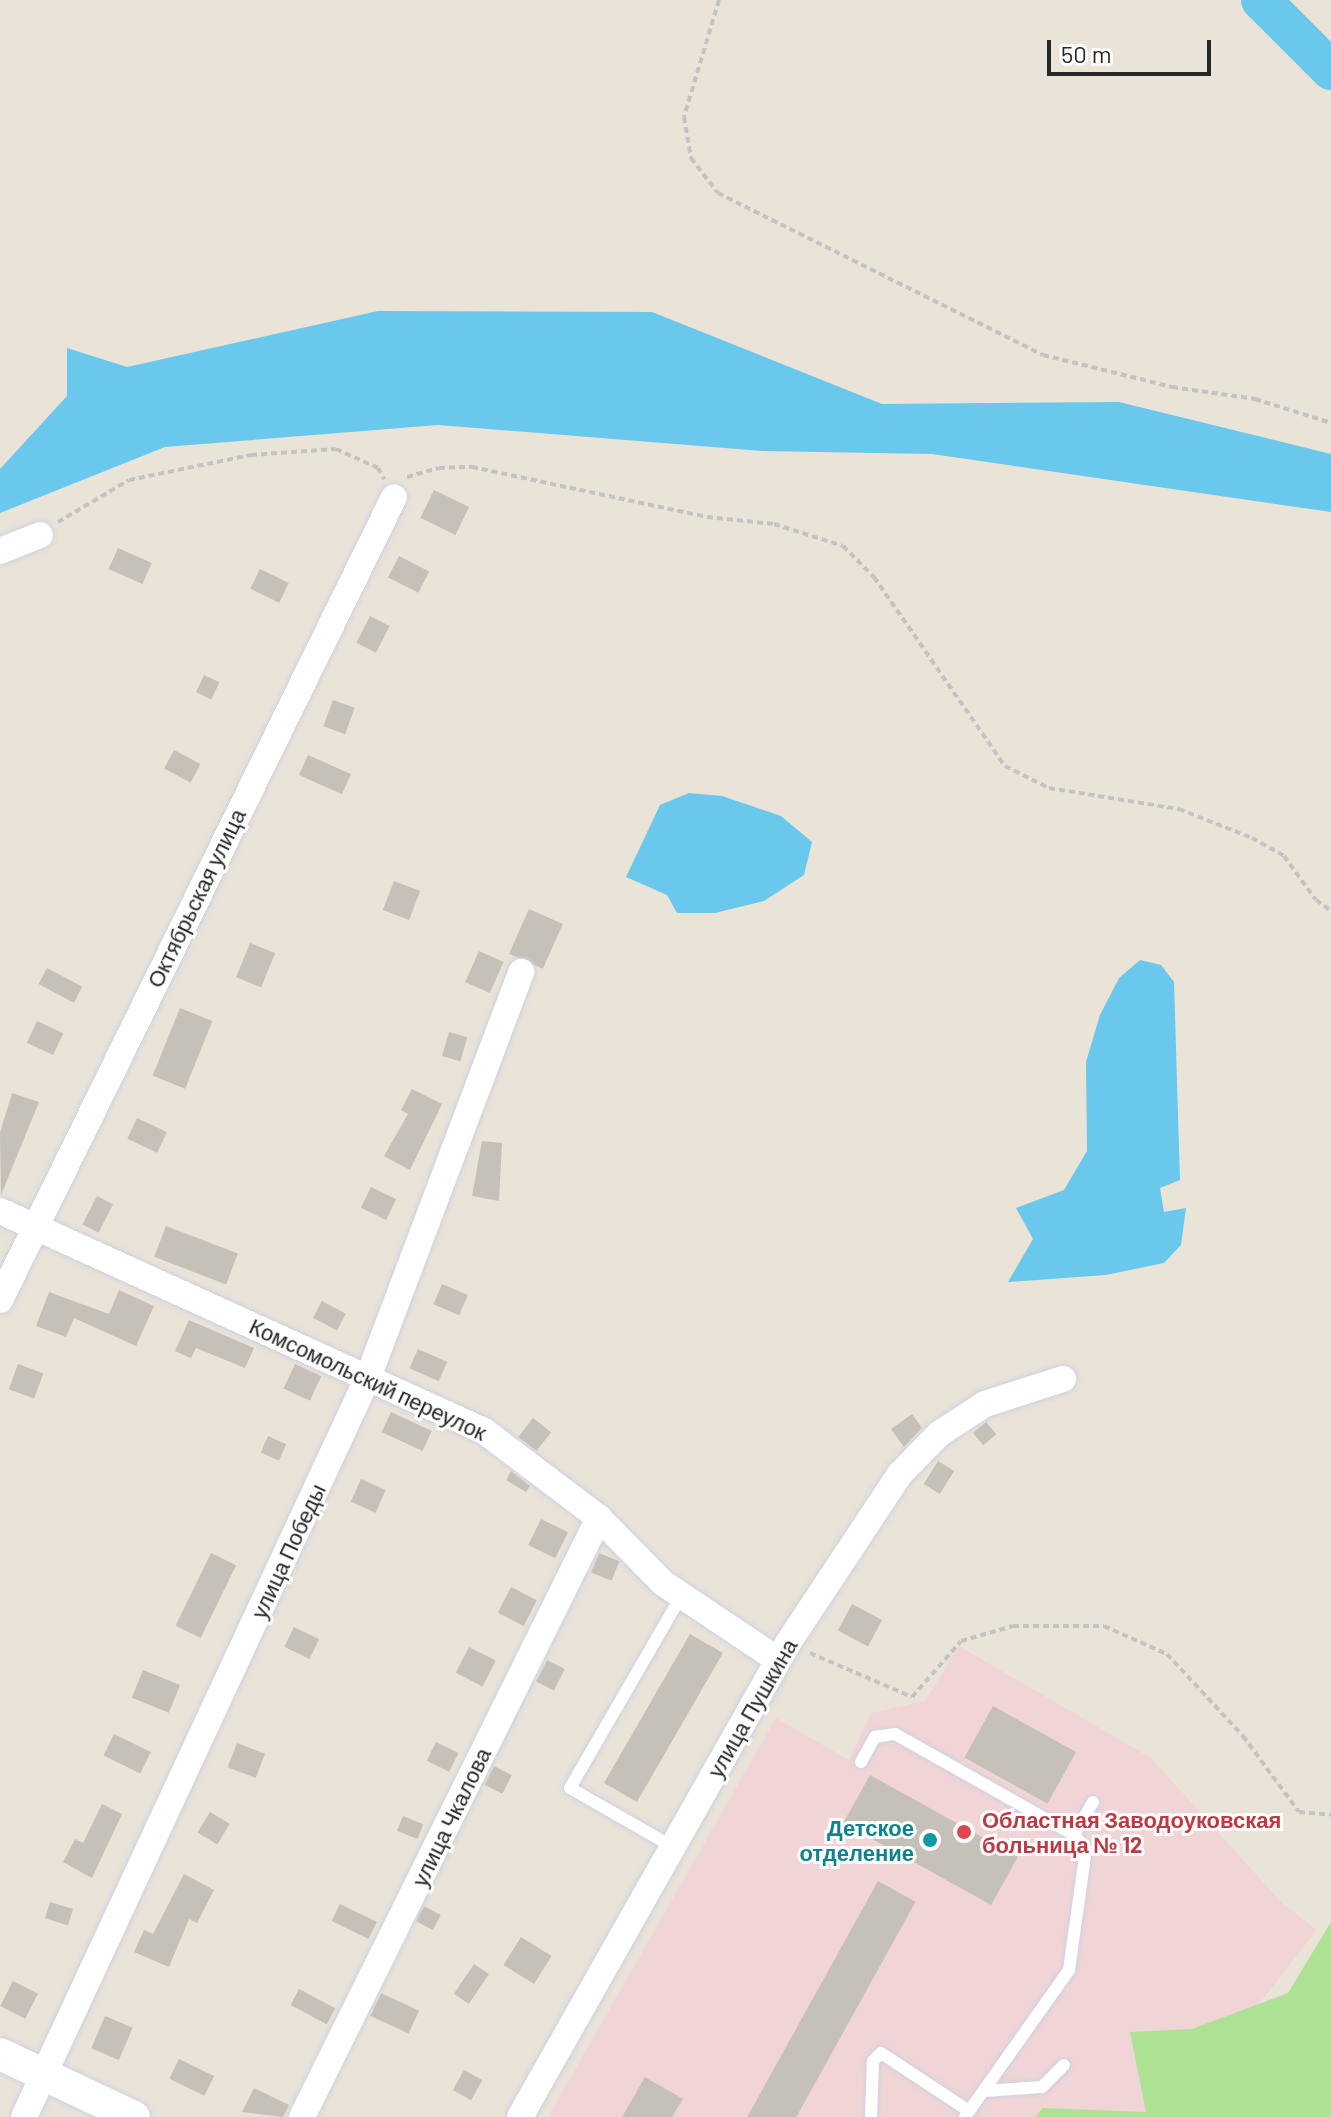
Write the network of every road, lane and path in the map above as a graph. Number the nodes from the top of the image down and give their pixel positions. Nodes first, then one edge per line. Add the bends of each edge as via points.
1 (719, 0) edge
2 (1331, 423) edge
3 (394, 497) junction
4 (40, 535) joint
5 (0, 551) edge
6 (1331, 911) edge
7 (521, 972) dead end
8 (0, 1211) edge
9 (34, 1226) junction
10 (0, 1300) edge
11 (369, 1375) junction
12 (1063, 1379) dead end
13 (599, 1518) junction
14 (682, 1595) junction
15 (783, 1652) junction
16 (861, 1762) dead end
17 (1093, 1802) dead end
18 (1331, 1815) edge
19 (1074, 1835) junction
20 (673, 1847) junction
21 (0, 2054) edge
22 (1064, 2065) dead end
23 (44, 2074) junction
24 (984, 2091) junction
25 (967, 2114) edge
26 (24, 2117) edge
27 (134, 2117) edge
28 (302, 2117) edge
29 (520, 2117) edge
30 (871, 2117) edge

1 - 2 path via 684,117 691,158 718,193 1043,355 1172,387 1255,399
3 - 4 path via 378,468 336,449 251,455 129,480
3 - 6 path via 408,477 472,467 824,537 843,546 874,577 1005,766 1049,788 1179,809 1252,838 1284,856 1316,900
3 - 9 street, Октябрьская улица
4 - 5 street
7 - 11 street, улица Победы
8 - 9 street, Комсомольский переулок
9 - 10 street, Октябрьская улица
9 - 11 street, Комсомольский переулок
11 - 13 street, Комсомольский переулок via 484,1431
11 - 23 street, улица Победы
12 - 15 street, улица Пушкина via 985,1404 939,1434 900,1474
13 - 14 street, Комсомольский переулок
13 - 28 street, улица Чкалова
14 - 15 street, Комсомольский переулок
14 - 20 lane via 570,1788
15 - 18 path via 912,1697 961,1641 1013,1626 1104,1626 1167,1654 1243,1736 1299,1812
15 - 20 street, улица Пушкина
16 - 19 lane via 875,1737 895,1734
17 - 19 lane
19 - 24 lane via 1086,1855 1069,1970
20 - 29 street, улица Пушкина
21 - 23 street
22 - 24 lane via 1042,2087
23 - 26 street, улица Победы
23 - 27 street
24 - 25 lane
25 - 30 lane via 881,2053 873,2061

